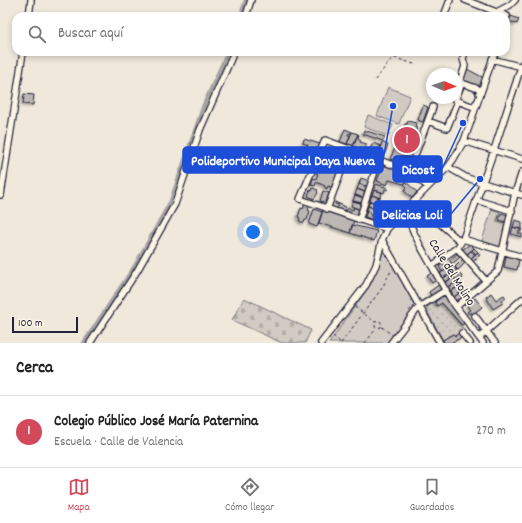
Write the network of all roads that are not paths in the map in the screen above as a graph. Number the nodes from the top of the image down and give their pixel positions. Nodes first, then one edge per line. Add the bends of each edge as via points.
1 (31, 0) edge
2 (251, 0) edge
3 (450, 0) edge
4 (465, 0) edge
5 (515, 0) edge
6 (510, 5) junction
7 (30, 12) edge
8 (248, 12) edge
9 (446, 12) edge
10 (497, 12) joint
11 (508, 12) edge
12 (22, 56) edge
13 (232, 56) edge
14 (464, 56) edge
15 (493, 56) edge
16 (492, 59) junction
17 (522, 66) edge
18 (462, 72) edge
19 (462, 82) edge
20 (482, 89) junction
21 (457, 99) edge
22 (455, 104) edge
23 (433, 107) dead end
24 (428, 121) junction
25 (464, 141) junction
26 (350, 148) junction
27 (494, 150) junction
28 (522, 159) edge
29 (379, 160) junction
30 (448, 167) junction
31 (409, 171) junction
32 (522, 172) edge
33 (482, 182) junction
34 (428, 187) junction
35 (516, 193) junction
36 (1, 195) dead end
37 (522, 195) edge
38 (476, 200) junction
39 (414, 201) junction
40 (328, 209) junction
41 (405, 211) junction
42 (512, 211) junction
43 (359, 220) junction
44 (387, 230) junction
45 (382, 240) junction
46 (462, 240) junction
47 (457, 248) junction
48 (503, 250) junction
49 (522, 257) edge
50 (432, 266) junction
51 (486, 281) junction
52 (446, 290) junction
53 (522, 299) edge
54 (416, 306) junction
55 (456, 306) junction
56 (475, 316) dead end
57 (487, 331) junction
58 (462, 333) dead end
59 (480, 337) junction
60 (391, 341) edge
61 (90, 343) edge
62 (321, 343) edge
63 (440, 343) edge
64 (470, 343) edge
65 (483, 343) edge
66 (495, 343) edge

1 - 7 street
2 - 8 street
3 - 9 street
4 - 10 street
5 - 6 street
6 - 10 street
6 - 11 street
12 - 36 street
13 - 61 street via 200,130 175,204 137,271
14 - 18 street via 465,66
15 - 16 street
16 - 17 street
16 - 20 street
17 - 27 street
19 - 20 street
20 - 25 street
21 - 21 street via 474,107 480,90 462,83
22 - 24 street via 447,128
23 - 24 street
24 - 31 street
25 - 27 street
25 - 30 street
26 - 29 street
26 - 40 street
26 - 40 street via 325,140 300,198
27 - 28 street
27 - 33 street
29 - 31 street
29 - 43 street
30 - 33 street via 460,175
30 - 34 street
31 - 34 street
32 - 35 street
33 - 35 street
33 - 38 street
34 - 39 street
35 - 37 street
35 - 42 street
38 - 42 street
38 - 46 street
39 - 41 street
39 - 46 street
40 - 43 street
41 - 44 street
41 - 50 street, Calle del Molino
42 - 48 street
43 - 44 street
44 - 45 street
45 - 54 street
45 - 62 street via 376,265 366,285
46 - 47 street
46 - 48 street
47 - 50 street
47 - 51 street
48 - 49 street
48 - 51 street via 498,271
50 - 52 street, Calle del Molino
51 - 55 street
52 - 54 street
52 - 55 street, Calle del Molino
53 - 57 street
54 - 60 street
54 - 63 street
55 - 59 street, Calle del Molino
56 - 57 street
57 - 59 street
57 - 66 street
58 - 64 street
59 - 65 street, Calle del Molino

